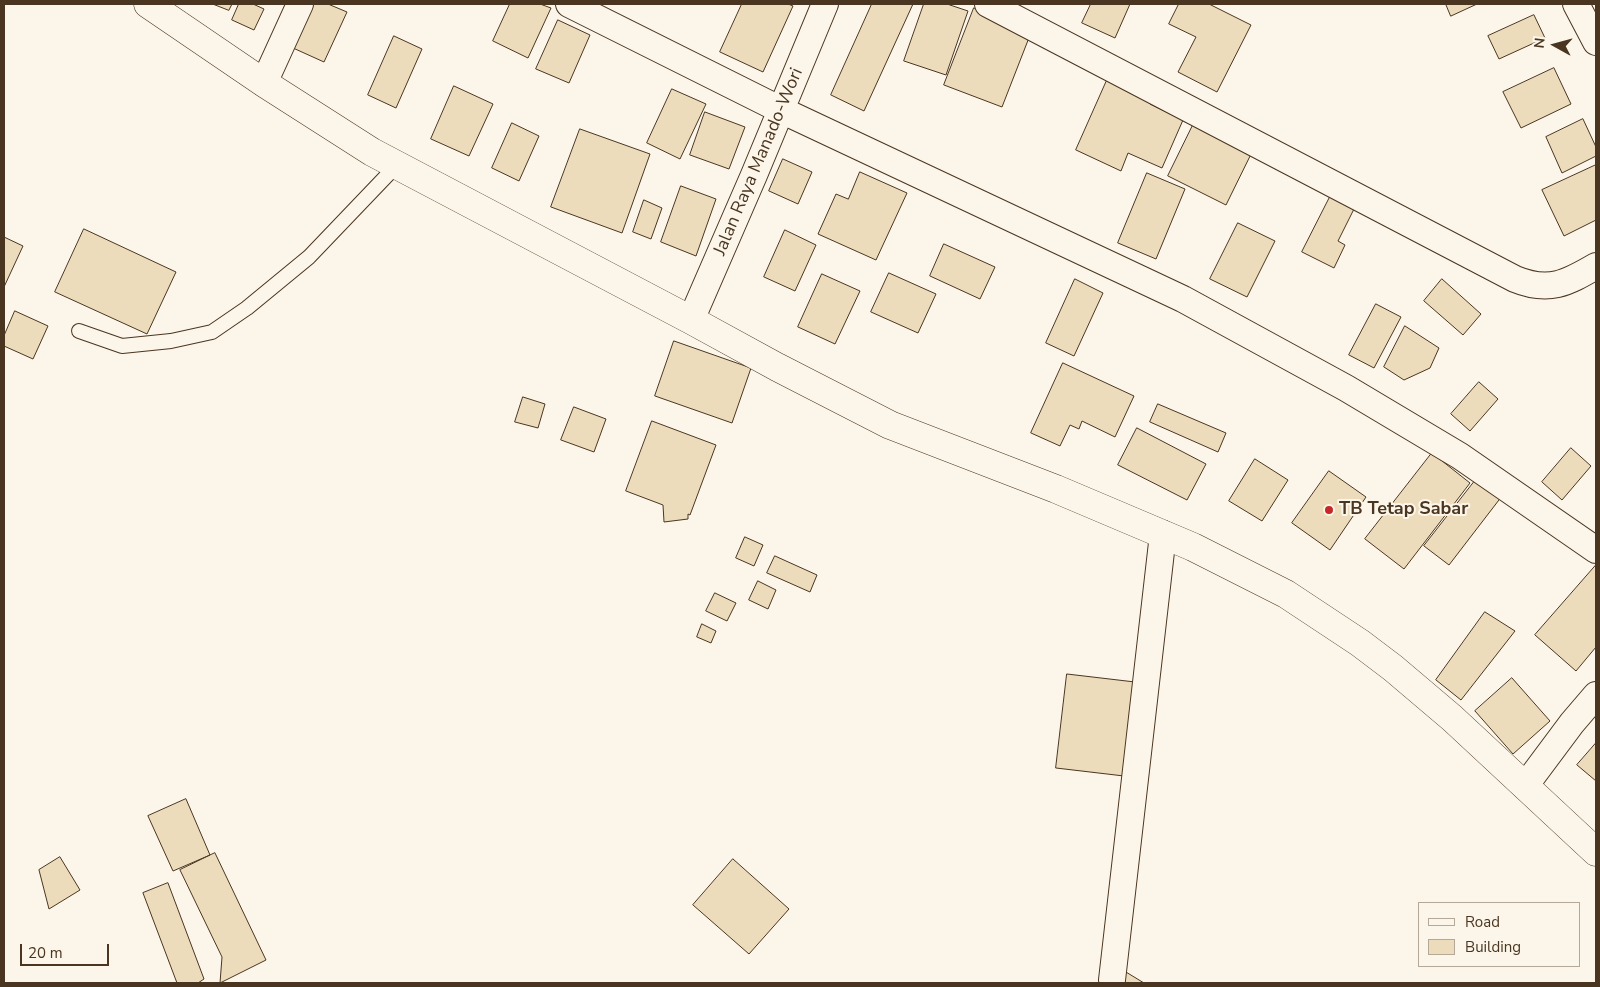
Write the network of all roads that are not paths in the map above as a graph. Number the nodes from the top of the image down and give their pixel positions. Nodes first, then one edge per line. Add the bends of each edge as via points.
1 (148, 4) edge
2 (300, 4) edge
3 (569, 4) edge
4 (825, 4) edge
5 (988, 4) edge
6 (1576, 4) edge
7 (1596, 42) edge
8 (264, 83) junction
9 (781, 110) junction
10 (397, 164) junction
11 (1596, 266) edge
12 (691, 320) junction
13 (80, 331) dead end
14 (1163, 534) junction
15 (1596, 550) edge
16 (1596, 695) edge
17 (1525, 786) junction
18 (1596, 852) edge
19 (1112, 980) dead end

1 - 8 highway
2 - 8 street
3 - 9 street
4 - 9 street, Jalan Raya Manado-Wori
5 - 11 street via 1515,280 1533,285 1561,284
6 - 7 street
8 - 10 highway via 372,152
9 - 12 street, Jalan Raya Manado-Wori
9 - 15 street via 1191,303 1346,388 1460,456
10 - 12 highway
10 - 13 lane via 309,257 212,332 171,341 122,346
12 - 14 highway via 890,425
14 - 17 highway via 1286,594 1360,643 1452,718
14 - 19 street
16 - 17 street
17 - 18 highway

